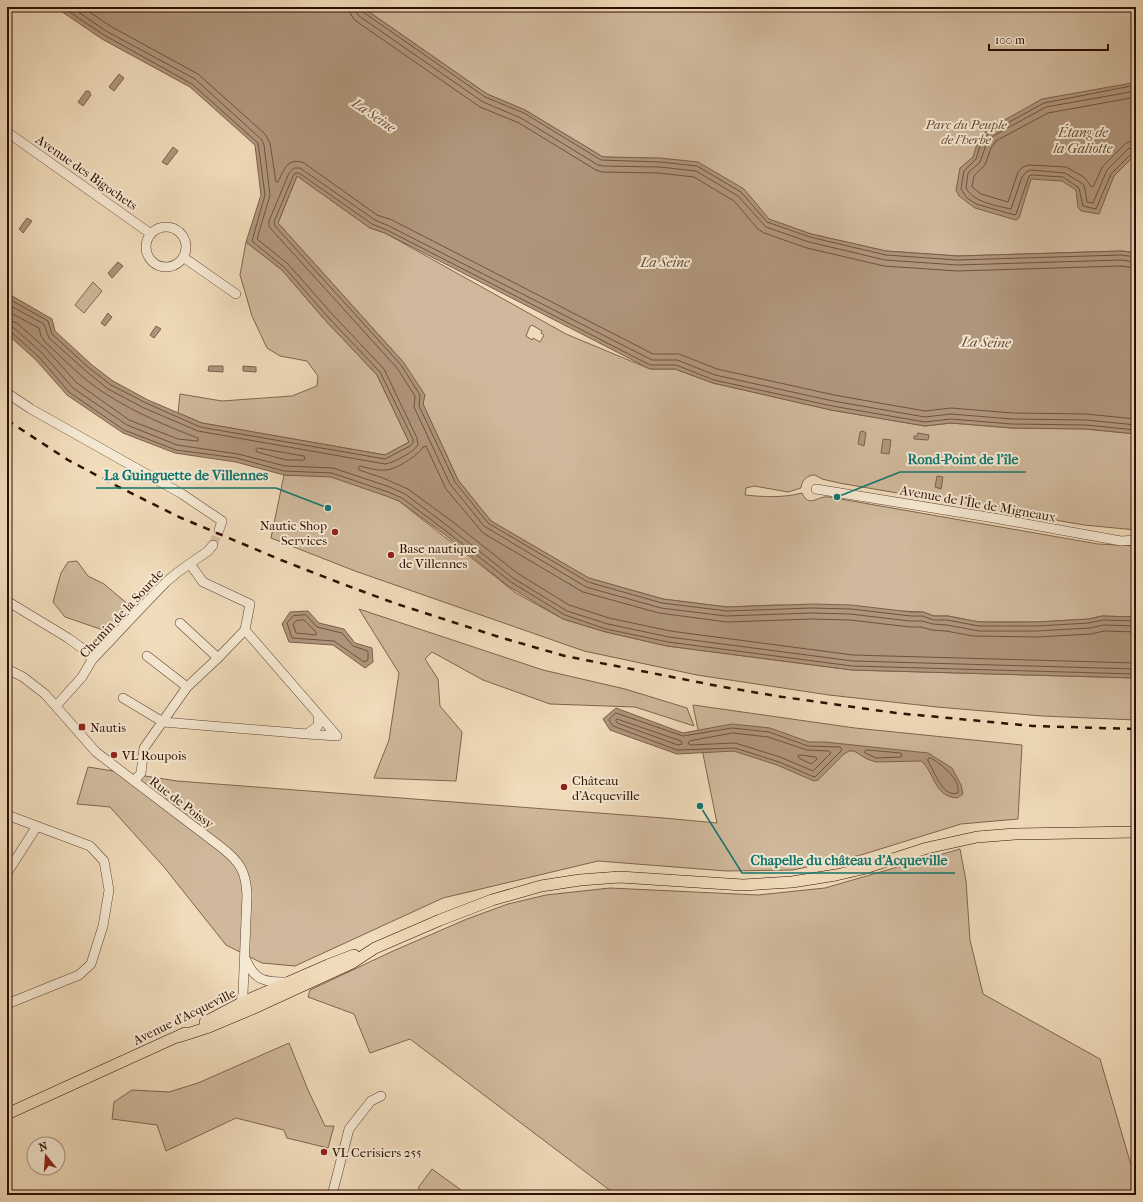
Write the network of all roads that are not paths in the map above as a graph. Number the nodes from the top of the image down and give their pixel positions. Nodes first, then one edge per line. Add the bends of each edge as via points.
1 (7, 132) edge
2 (151, 234) junction
3 (183, 257) junction
4 (236, 294) dead end
5 (7, 393) edge
6 (816, 489) dead end
7 (221, 525) dead end
8 (1136, 540) edge
9 (213, 545) tunnel mouth
10 (190, 564) junction
11 (7, 601) edge
12 (180, 623) dead end
13 (245, 630) junction
14 (147, 656) dead end
15 (218, 658) junction
16 (92, 660) junction
17 (7, 669) edge
18 (187, 687) junction
19 (123, 698) dead end
20 (56, 706) junction
21 (318, 714) junction
22 (163, 722) junction
23 (307, 734) junction
24 (134, 782) junction
25 (7, 815) edge
26 (36, 826) junction
27 (1136, 832) edge
28 (7, 873) edge
29 (375, 948) junction
30 (245, 957) junction
31 (243, 977) junction
32 (259, 978) junction
33 (291, 982) junction
34 (261, 1000) junction
35 (7, 1004) edge
36 (240, 1004) junction
37 (178, 1037) junction
38 (381, 1096) dead end
39 (7, 1114) edge
40 (332, 1195) edge

1 - 2 street, Avenue des Bigochets
2 - 3 street via 162,227 176,229 186,244
2 - 3 street via 146,246 154,263 173,265
3 - 4 street
5 - 7 street via 37,413 182,494
6 - 8 street, Avenue de l'Île de Migneaux via 1121,541
9 - 10 street, Chemin de la Sourde
10 - 13 street via 203,582 250,604
10 - 16 street, Chemin de la Sourde via 166,582
11 - 16 street via 68,638 86,651
12 - 15 street
13 - 15 street
13 - 21 street
14 - 18 street
15 - 18 street
16 - 20 street, Chemin de la Sourde
17 - 20 street, Rue de Poissy via 32,684
18 - 22 street
19 - 22 street
20 - 24 street, Rue de Poissy via 96,752
21 - 23 street via 318,726
21 - 23 street via 337,736
22 - 23 street
22 - 24 street via 144,748 141,772
24 - 30 street, Rue de Poissy via 221,847 241,867 247,895
25 - 26 street
26 - 28 street
26 - 35 street via 90,846 104,861 109,890 103,926 91,964 79,975
27 - 29 main road via 977,837 927,848 836,876 792,882 743,885 620,877 560,883 492,900
29 - 33 main road, Avenue d'Acqueville via 342,959
29 - 34 main road via 352,963 274,999
30 - 31 street, Rue de Poissy
30 - 32 street
31 - 34 street
31 - 36 street, Rue de Poissy
32 - 33 street
32 - 34 street
33 - 34 main road, Avenue d'Acqueville
34 - 36 main road, Avenue d'Acqueville
34 - 37 main road via 209,1027
36 - 37 main road, Avenue d'Acqueville
37 - 39 main road, Avenue d'Acqueville
38 - 40 street via 371,1101 349,1130

